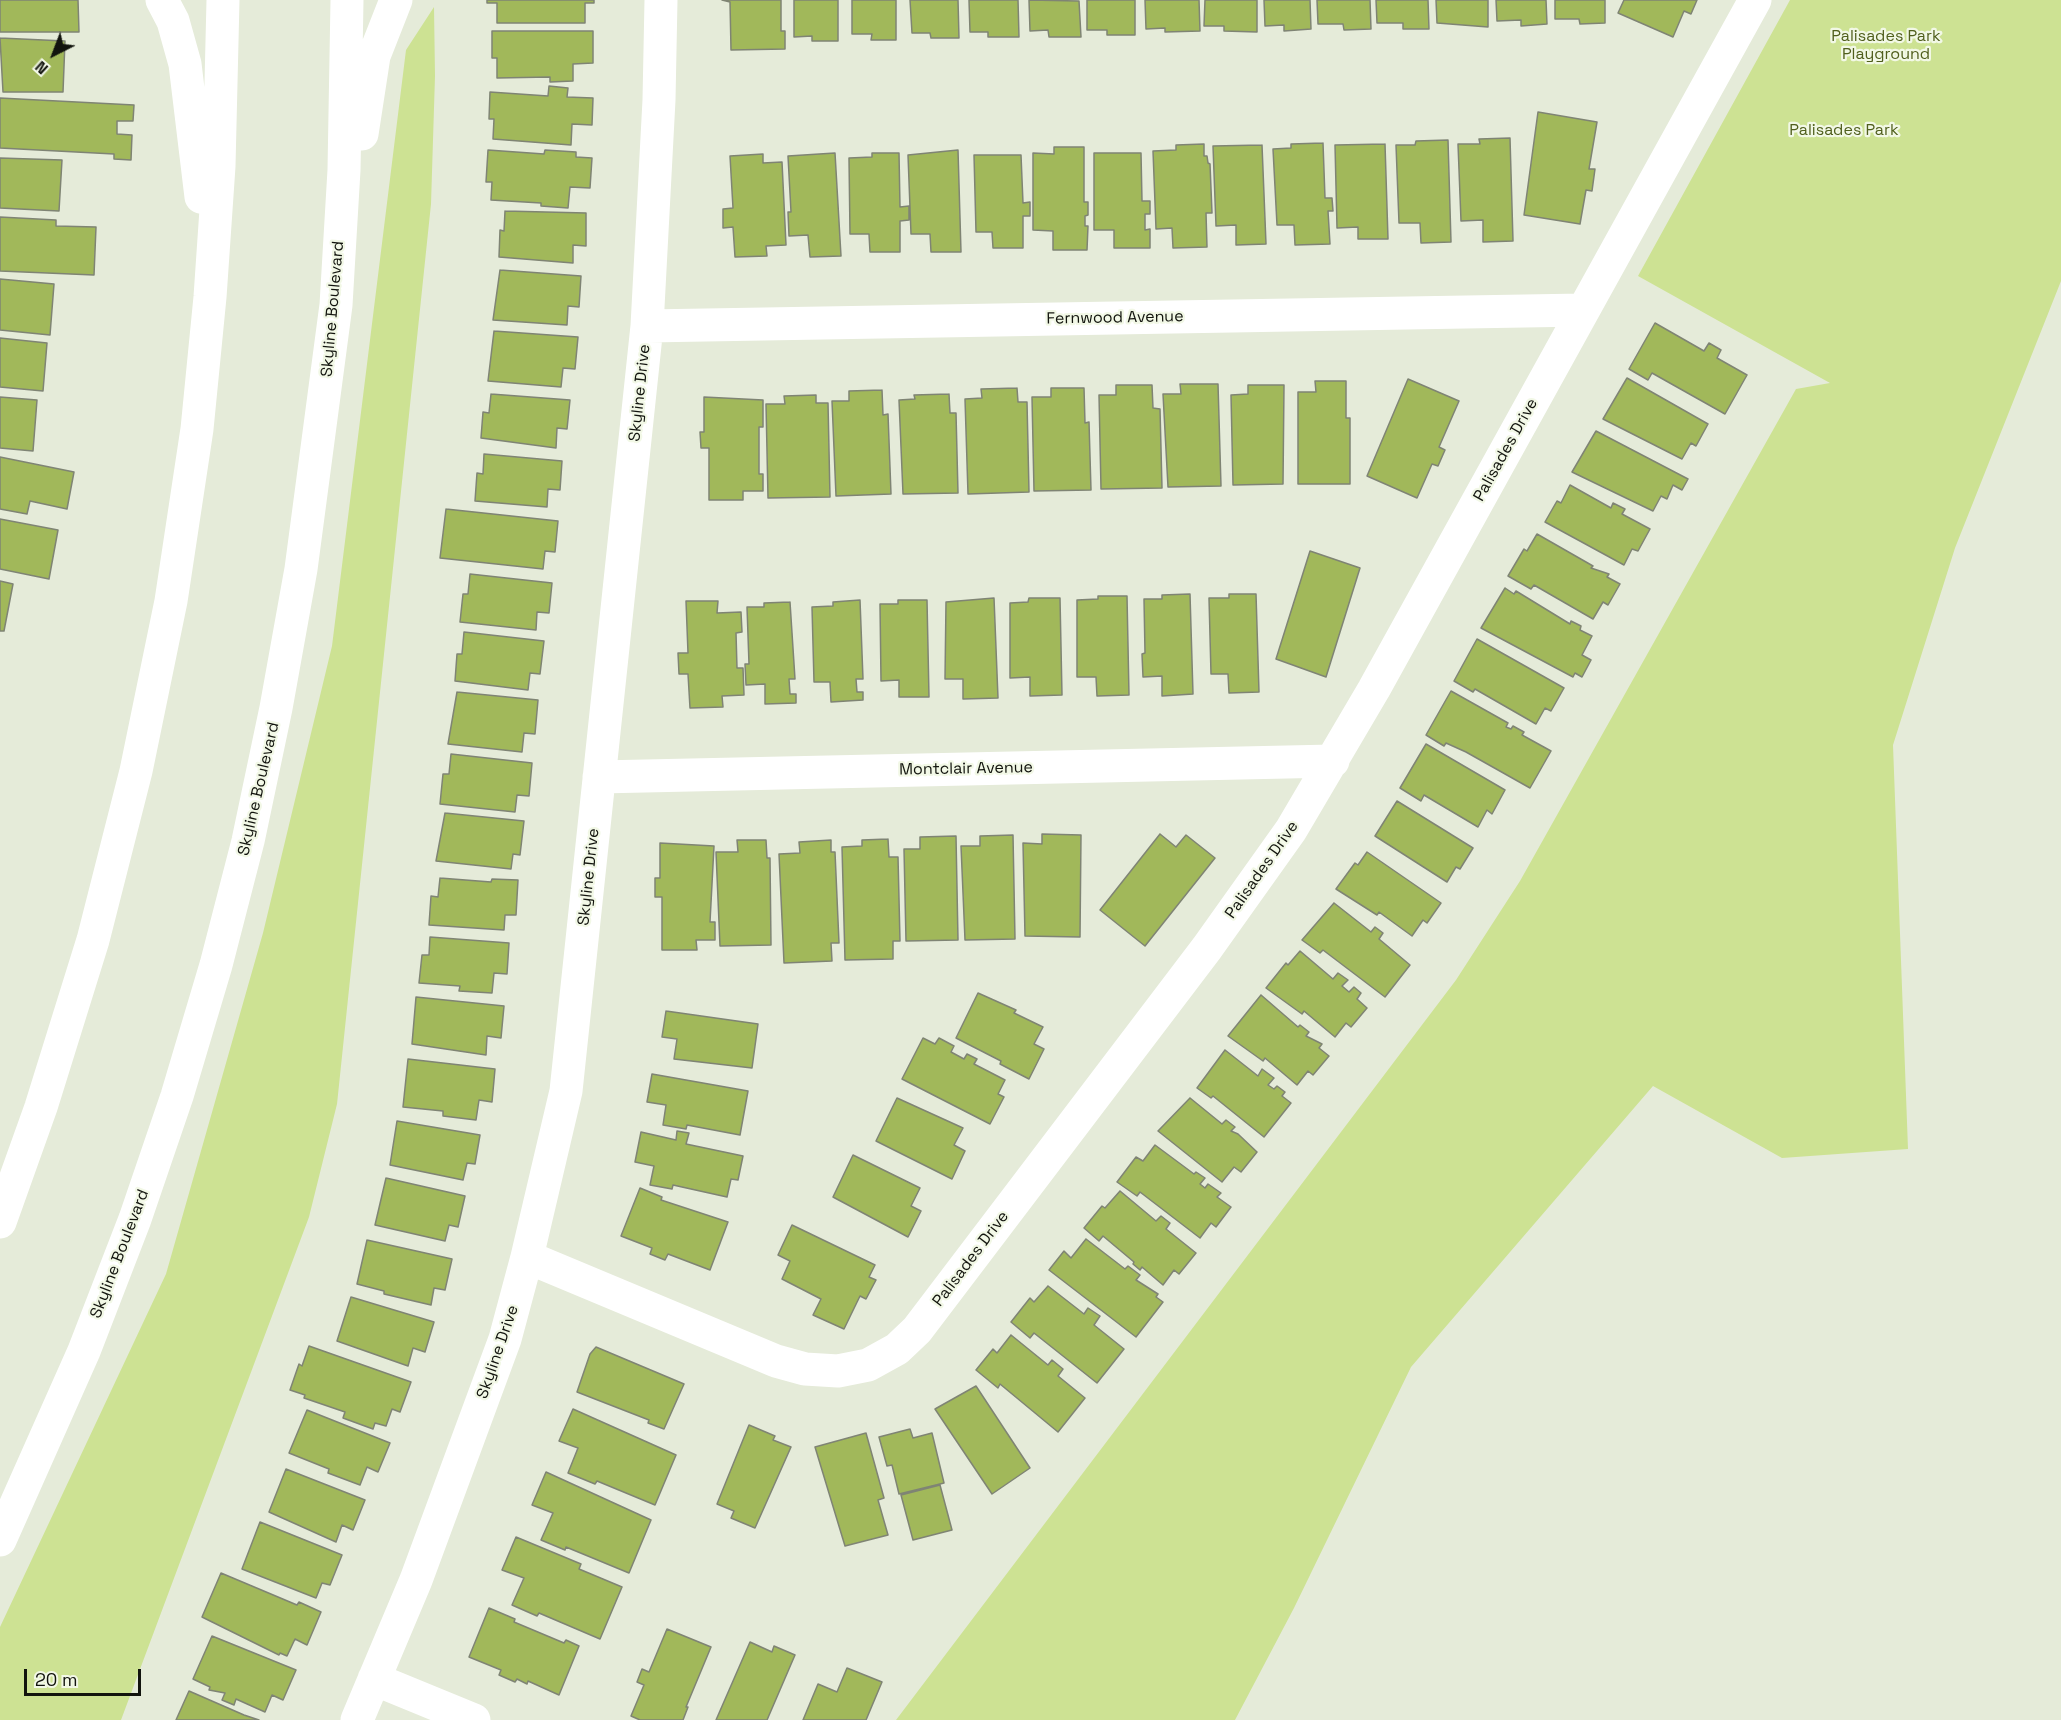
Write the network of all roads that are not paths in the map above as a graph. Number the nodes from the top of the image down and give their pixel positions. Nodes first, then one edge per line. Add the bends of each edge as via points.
1 (162, 0) edge
2 (223, 0) edge
3 (347, 0) edge
4 (396, 0) edge
5 (661, 0) edge
6 (1755, 0) edge
7 (210, 297) junction
8 (336, 305) junction
9 (1583, 310) junction
10 (647, 326) junction
11 (1333, 761) junction
12 (599, 777) junction
13 (0, 1222) edge
14 (527, 1257) junction
15 (0, 1540) edge
16 (374, 1679) junction
17 (357, 1720) edge
18 (474, 1720) edge

1 - 7 street via 173,21 185,64
2 - 7 street via 219,166
3 - 8 street, Skyline Boulevard via 344,170
4 - 8 street via 374,56
5 - 10 street, Skyline Drive
6 - 9 street, Palisades Drive
7 - 13 street via 184,515 159,665 136,771 74,1003
8 - 15 street, Skyline Boulevard via 303,558 276,708 216,965 135,1219 79,1361
9 - 10 street, Fernwood Avenue
9 - 11 street, Palisades Drive
10 - 12 street, Skyline Drive
11 - 12 street, Montclair Avenue
11 - 14 street, Palisades Drive via 1291,830 1214,939 917,1330 897,1349 868,1365 838,1371 805,1369 776,1361
12 - 14 street, Skyline Drive via 566,1091
14 - 16 street, Skyline Drive via 505,1339 416,1580
16 - 17 street, Skyline Drive
16 - 18 street

